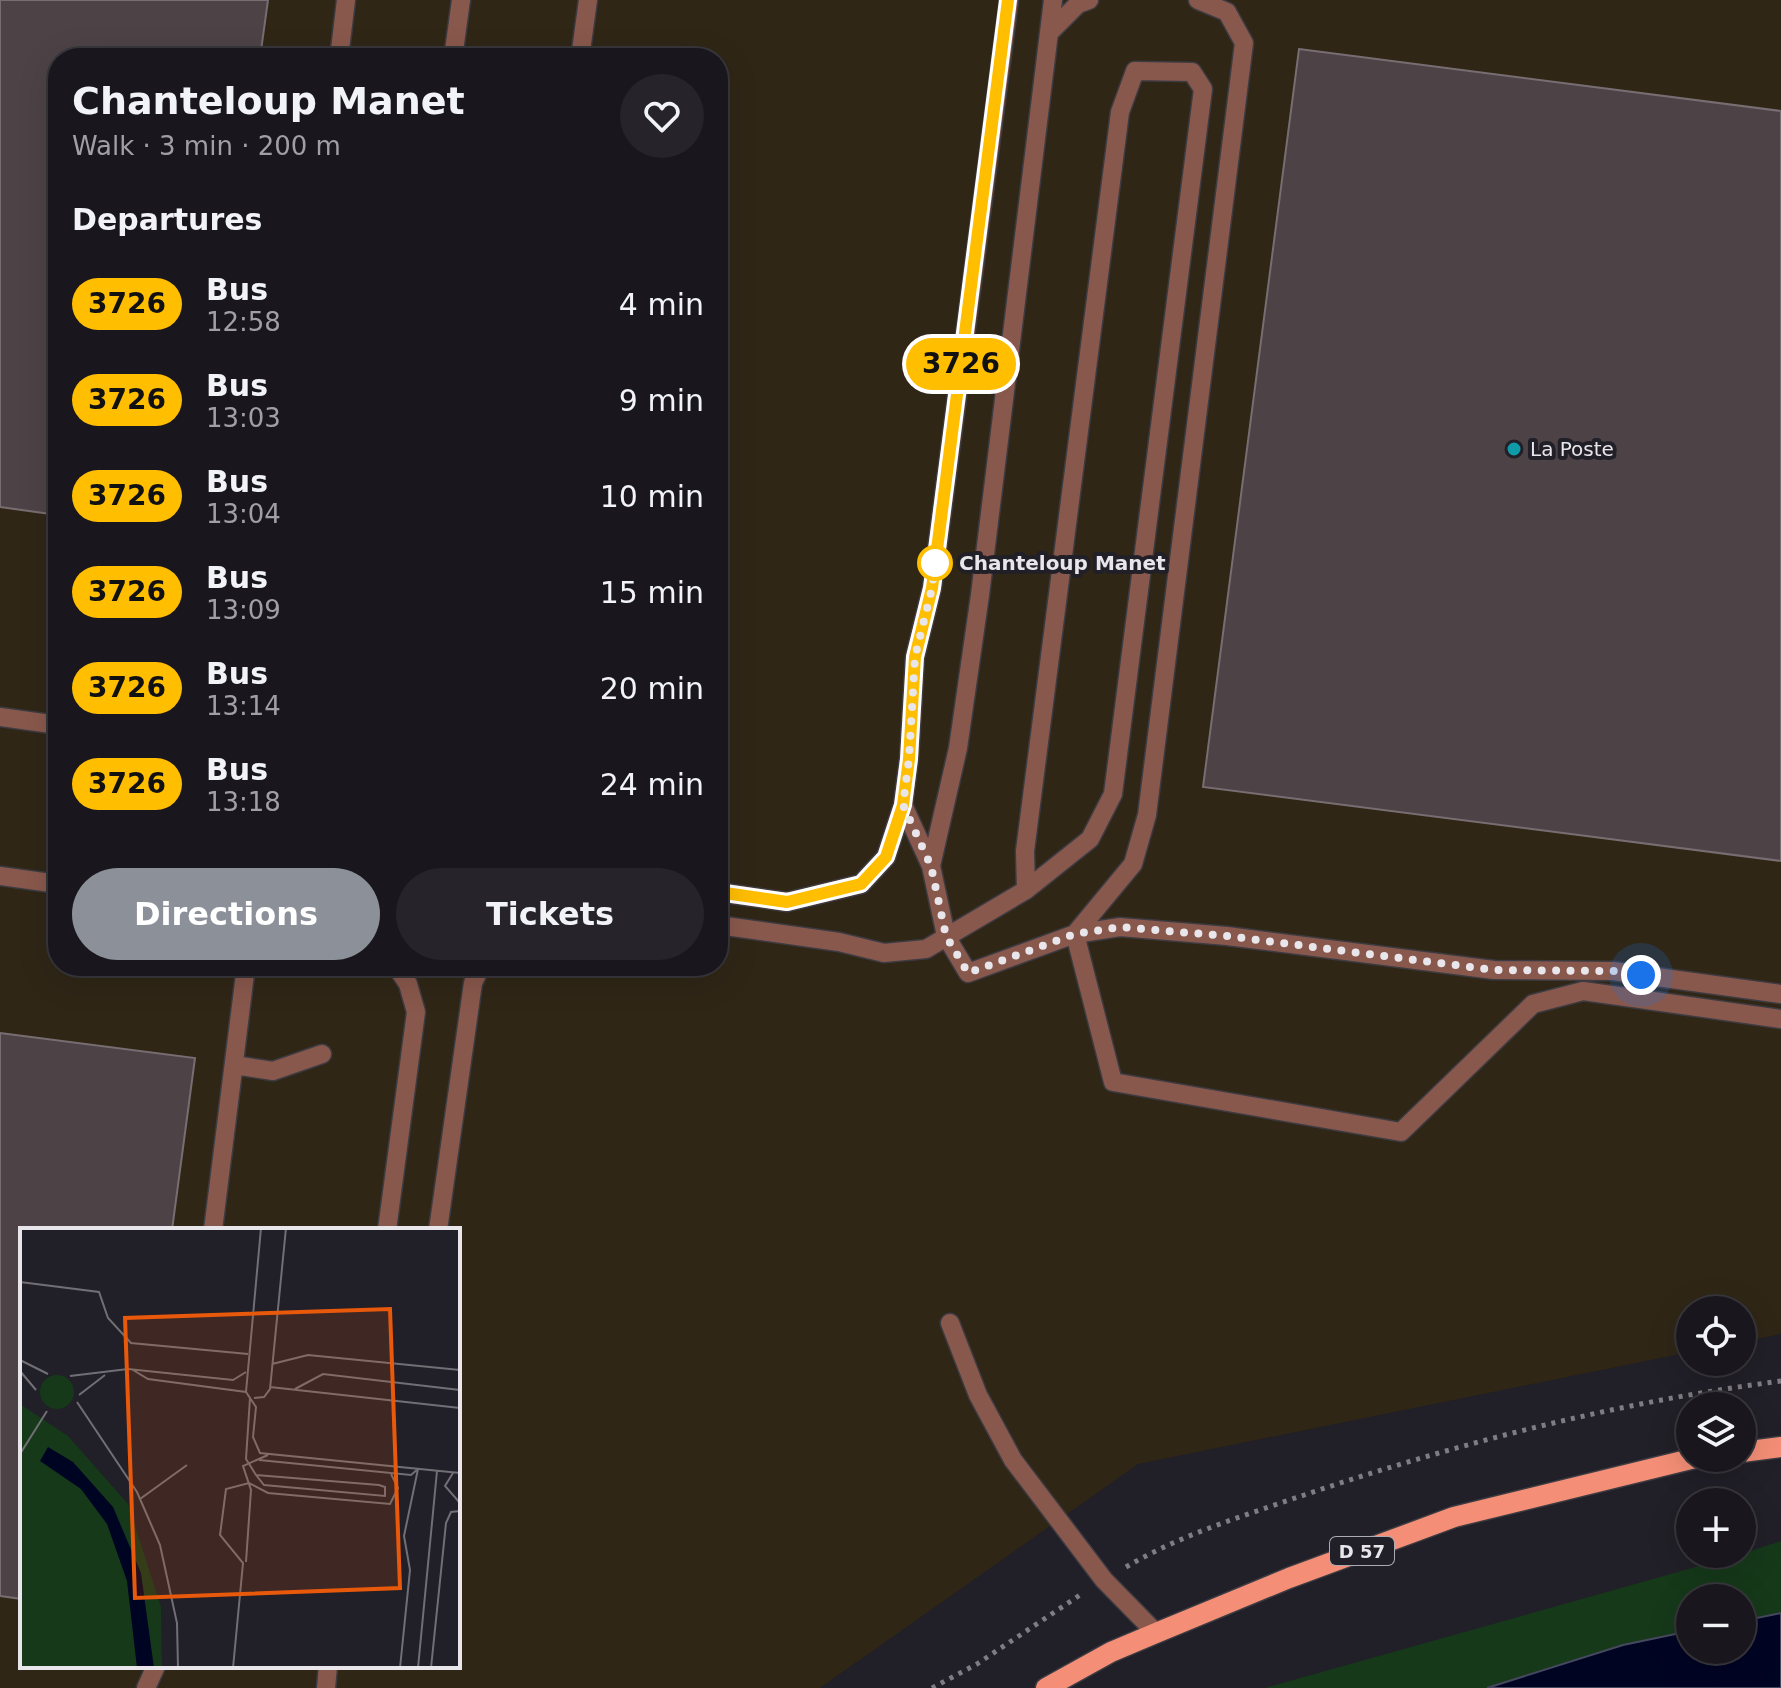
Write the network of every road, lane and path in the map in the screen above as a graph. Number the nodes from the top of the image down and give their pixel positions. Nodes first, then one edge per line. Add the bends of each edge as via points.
1 (346, 0) edge
2 (461, 0) edge
3 (588, 0) edge
4 (1009, 0) edge
5 (1053, 0) edge
6 (1089, 0) edge
7 (1198, 0) edge
8 (1049, 33) junction
9 (340, 48) edge
10 (454, 48) edge
11 (581, 48) edge
12 (0, 717) edge
13 (48, 724) edge
14 (903, 805) junction
15 (931, 866) junction
16 (0, 876) edge
17 (48, 883) edge
18 (1026, 890) junction
19 (728, 893) edge
20 (728, 926) edge
21 (1075, 934) junction
22 (946, 936) junction
23 (245, 976) edge
24 (403, 976) edge
25 (476, 976) edge
26 (1781, 994) edge
27 (1781, 1019) edge
28 (322, 1054) dead end
29 (234, 1065) junction
30 (213, 1228) edge
31 (387, 1228) edge
32 (438, 1228) edge
33 (950, 1323) dead end
34 (1781, 1381) edge
35 (1781, 1447) edge
36 (1756, 1450) edge
37 (1676, 1463) edge
38 (1104, 1580) junction
39 (1156, 1633) junction
40 (155, 1668) edge
41 (328, 1668) edge
42 (146, 1688) edge
43 (326, 1688) edge
44 (932, 1688) edge
45 (1046, 1688) edge

1 - 9 lane
2 - 10 lane
3 - 11 lane
4 - 14 lane via 934,572 915,657
5 - 8 lane
6 - 8 lane
7 - 21 lane via 1227,12 1244,43 1147,815 1133,864
8 - 15 lane via 980,595 958,748
12 - 13 lane
14 - 15 lane
14 - 19 lane via 886,857 861,884 787,902
15 - 22 lane
16 - 17 lane
18 - 18 lane via 1090,839 1113,794 1203,89 1192,72 1135,71 1120,112 1025,851
18 - 22 lane
20 - 22 lane via 884,953 926,949
21 - 22 lane via 968,973
21 - 26 lane via 1120,927 1227,936 1494,970 1613,971
21 - 27 lane via 1113,1082 1401,1132 1533,1004 1583,991
23 - 29 lane
24 - 31 lane via 416,1012
25 - 32 lane
28 - 29 lane via 273,1071
29 - 30 lane
33 - 38 lane via 978,1395 1013,1460
34 - 38 path via 1562,1419 1410,1459 1154,1550
35 - 36 main road
37 - 39 main road, D 57 via 1454,1517
38 - 39 lane
38 - 44 path
39 - 45 main road, D 57
40 - 42 lane
41 - 43 lane

